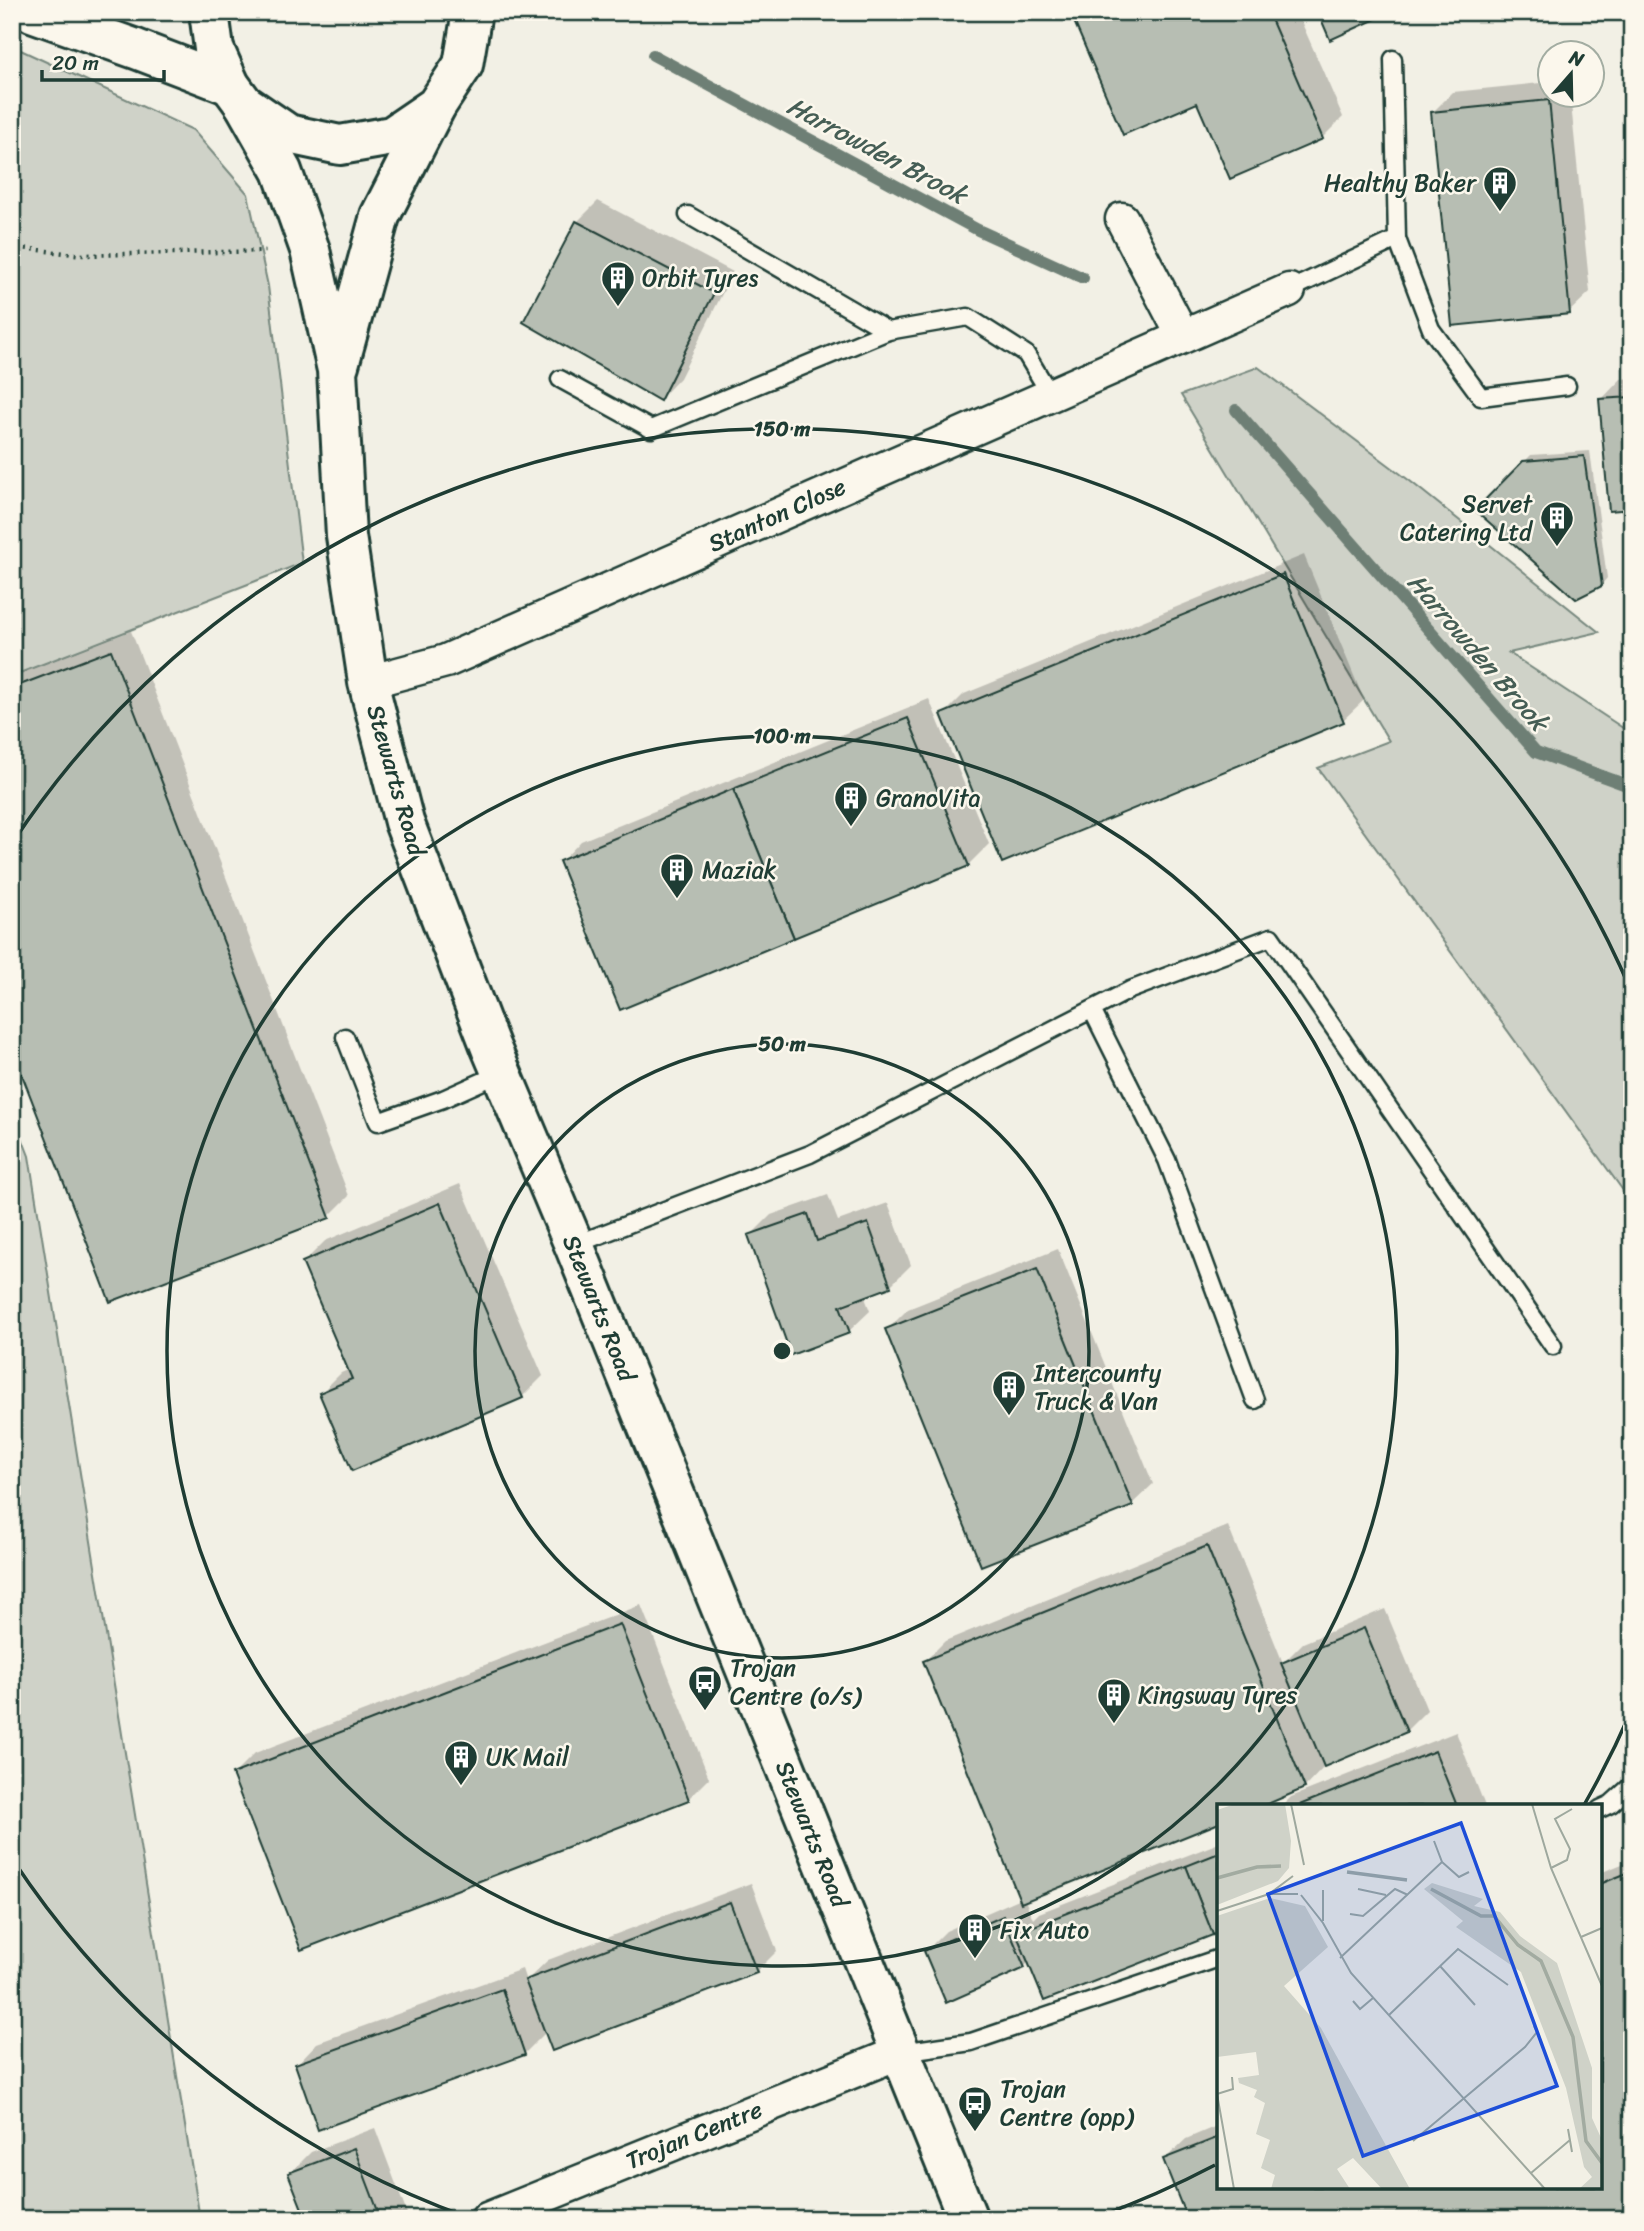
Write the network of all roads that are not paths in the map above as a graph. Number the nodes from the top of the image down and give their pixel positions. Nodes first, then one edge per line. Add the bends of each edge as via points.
1 (32, 12) edge
2 (209, 12) edge
3 (472, 12) edge
4 (1393, 60) dead end
5 (237, 94) junction
6 (436, 106) junction
7 (688, 215) dead end
8 (1122, 219) dead end
9 (1397, 239) junction
10 (1289, 290) joint
11 (888, 331) junction
12 (1183, 335) junction
13 (337, 370) junction
14 (560, 379) dead end
15 (1567, 386) dead end
16 (1050, 394) junction
17 (368, 682) junction
18 (1092, 1010) junction
19 (345, 1037) dead end
20 (501, 1073) junction
21 (574, 1245) junction
22 (1553, 1346) dead end
23 (1255, 1400) dead end
24 (1632, 1785) edge
25 (1602, 1808) edge
26 (1217, 1959) edge
27 (901, 2052) junction
28 (487, 2219) edge
29 (968, 2219) edge

1 - 5 main road via 136,48
2 - 5 main road, Stewarts Road via 214,49
3 - 6 main road, Stewarts Road via 463,65
4 - 9 lane
5 - 6 main road via 288,134 340,145 392,136
5 - 13 main road, Stewarts Road via 282,172 310,250
6 - 13 main road, Stewarts Road via 380,216
7 - 11 lane
8 - 12 street
9 - 10 lane
9 - 15 lane via 1431,329 1481,397
10 - 12 street, Stanton Close
11 - 14 lane via 651,429
11 - 16 lane via 968,317 1026,354
12 - 16 street, Stanton Close
13 - 17 main road, Stewarts Road via 346,536
16 - 17 street, Stanton Close via 446,662
17 - 20 main road, Stewarts Road via 404,822
18 - 21 lane via 810,1154
18 - 22 lane via 1130,990 1271,937
18 - 23 lane via 1167,1160
19 - 20 lane via 378,1122
20 - 21 main road, Stewarts Road
21 - 27 main road, Stewarts Road
24 - 25 lane
26 - 27 lane via 971,2042
27 - 28 street, Trojan Centre
27 - 29 main road, Stewarts Road

